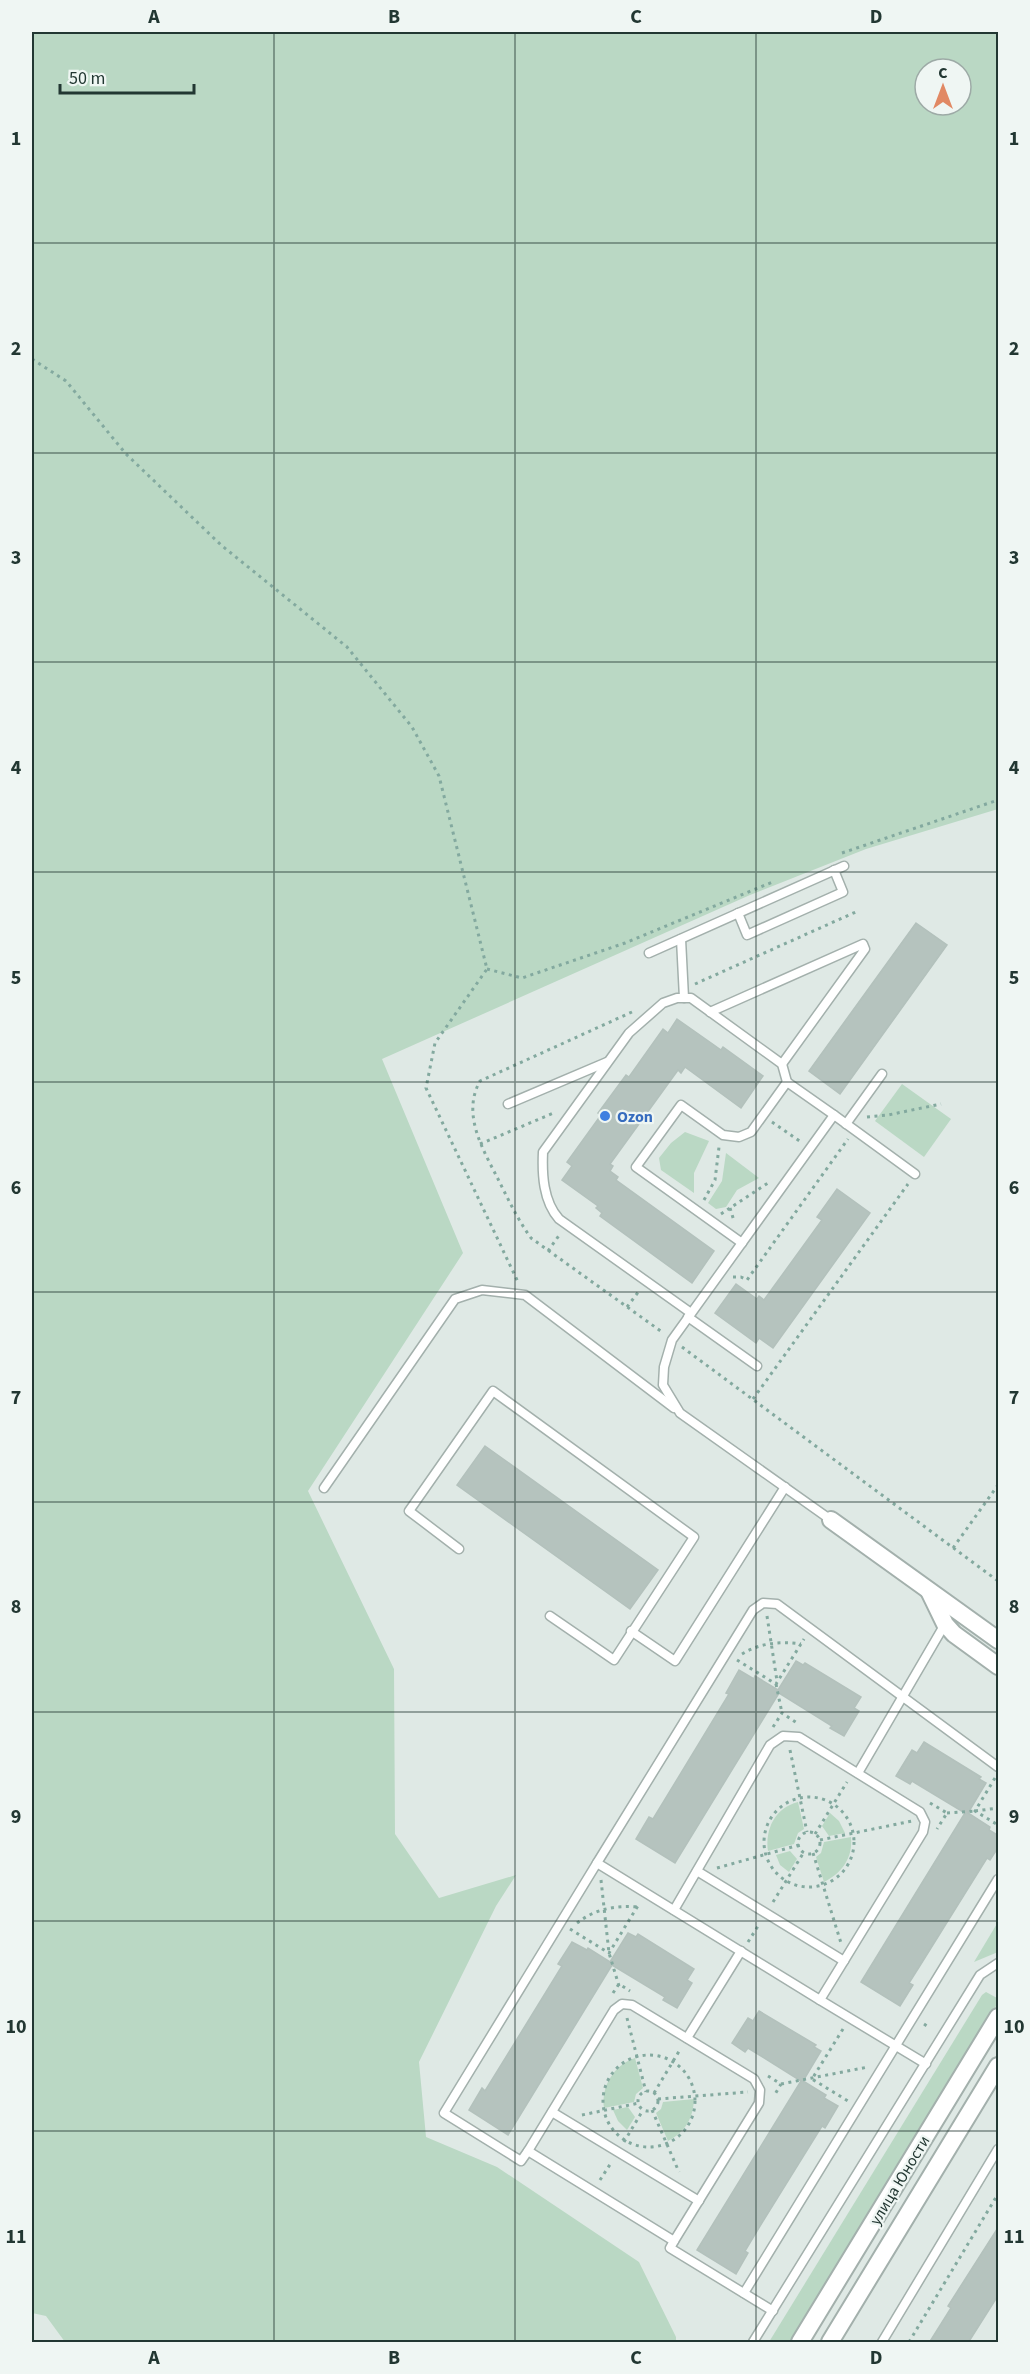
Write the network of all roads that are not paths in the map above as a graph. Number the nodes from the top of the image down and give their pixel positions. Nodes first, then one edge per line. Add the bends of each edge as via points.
1 (844, 866) dead end
2 (834, 870) junction
3 (738, 913) junction
4 (681, 939) junction
5 (649, 953) dead end
6 (684, 998) junction
7 (710, 1012) junction
8 (609, 1061) junction
9 (782, 1064) junction
10 (882, 1074) dead end
11 (787, 1082) junction
12 (508, 1104) dead end
13 (834, 1115) junction
14 (848, 1121) junction
15 (915, 1174) road end
16 (742, 1243) junction
17 (690, 1315) junction
18 (757, 1366) dead end
19 (680, 1413) junction
20 (785, 1487) junction
21 (324, 1488) dead end
22 (831, 1520) joint
23 (459, 1549) dead end
24 (928, 1587) junction
25 (550, 1616) dead end
26 (945, 1624) junction
27 (631, 1631) junction
28 (999, 1640) edge
29 (999, 1666) edge
30 (902, 1696) junction
31 (999, 1767) edge
32 (855, 1772) junction
33 (597, 1863) junction
34 (699, 1872) junction
35 (999, 1879) edge
36 (674, 1910) junction
37 (741, 1951) junction
38 (845, 1959) junction
39 (999, 1963) edge
40 (820, 2000) junction
41 (999, 2017) edge
42 (687, 2038) junction
43 (896, 2046) junction
44 (926, 2064) junction
45 (999, 2066) edge
46 (552, 2112) junction
47 (999, 2149) edge
48 (528, 2151) junction
49 (699, 2201) junction
50 (675, 2241) junction
51 (744, 2294) junction
52 (772, 2311) junction
53 (753, 2343) edge
54 (800, 2343) edge
55 (830, 2343) edge
56 (882, 2343) edge

1 - 2 lane
2 - 3 lane
2 - 3 lane via 843,892 747,934
3 - 4 lane
4 - 5 lane
4 - 6 lane
6 - 7 lane via 691,998
6 - 8 lane via 663,1003 629,1033
7 - 9 lane
7 - 9 lane via 863,944 865,949
8 - 12 lane
8 - 17 lane via 543,1152 542,1169 552,1210
9 - 11 lane
10 - 14 lane
11 - 13 lane
11 - 16 lane via 751,1132 740,1137 723,1134 681,1105 636,1167
13 - 14 lane
13 - 16 lane
14 - 15 lane
16 - 17 lane
17 - 18 lane
17 - 19 lane via 672,1340 664,1367 663,1385
19 - 20 lane
19 - 21 lane via 525,1295 482,1290 455,1299
20 - 22 lane
20 - 27 lane via 675,1661
22 - 24 street
23 - 27 lane via 409,1511 493,1391 694,1536
24 - 26 street
24 - 28 street
25 - 27 lane via 614,1660
26 - 29 street
26 - 30 lane
30 - 31 lane
30 - 32 lane
30 - 33 lane via 777,1604 765,1603 753,1610
32 - 34 lane via 799,1737 787,1736 770,1744
32 - 38 lane via 920,1812 924,1832
33 - 36 lane
33 - 48 lane via 444,2113 522,2161
34 - 36 lane
34 - 38 lane
35 - 43 lane
36 - 37 lane
37 - 40 lane
37 - 42 lane
38 - 40 lane
39 - 44 lane via 980,1975
40 - 43 lane
41 - 54 street, улица Юности
42 - 46 lane via 632,2005 623,2004 614,2010
42 - 49 lane via 754,2079 760,2090 759,2103
43 - 44 lane
43 - 51 lane
44 - 52 lane
45 - 55 street, улица Юности
46 - 48 lane
46 - 49 lane
47 - 56 lane
48 - 50 lane
49 - 50 lane
50 - 51 lane via 670,2248
51 - 52 lane
52 - 53 lane

